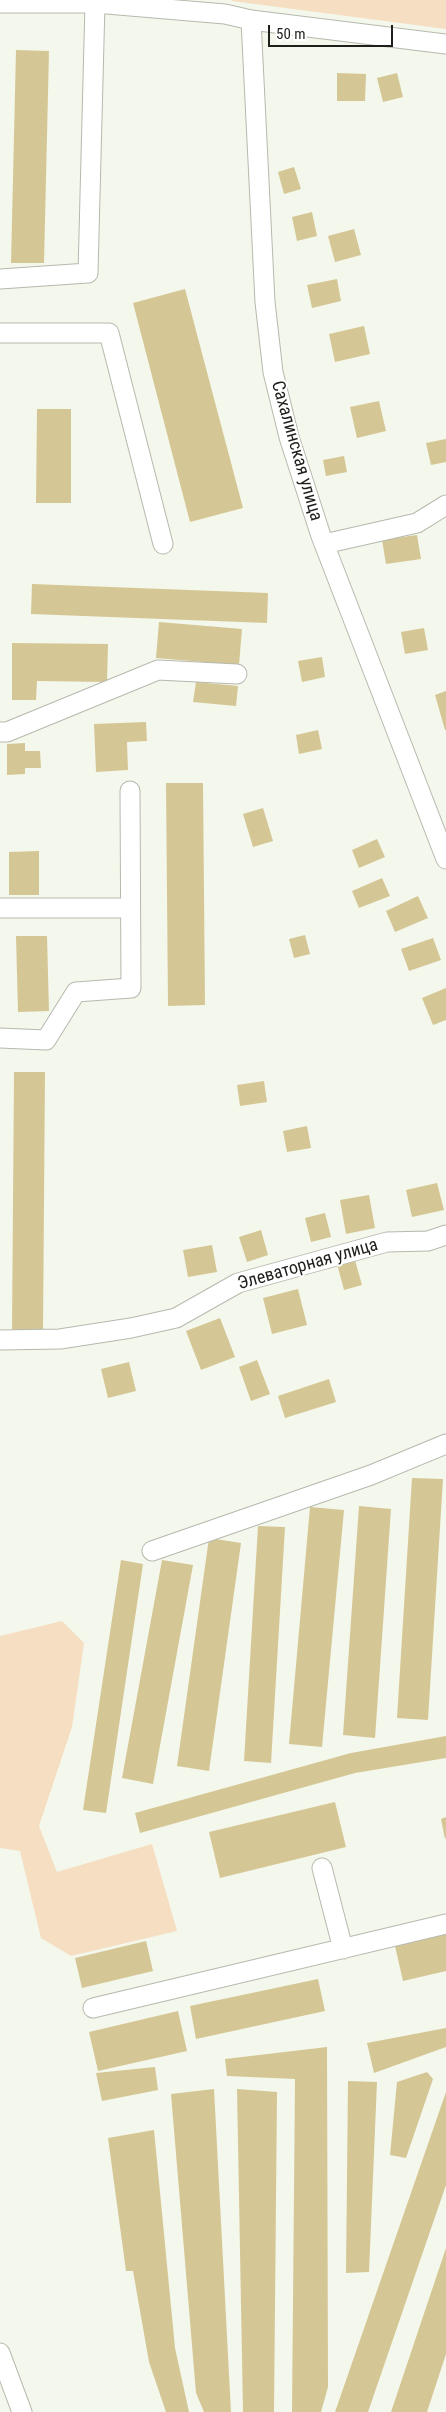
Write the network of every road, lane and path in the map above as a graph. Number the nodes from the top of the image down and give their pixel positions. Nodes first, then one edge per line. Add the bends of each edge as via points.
1 (0, 3) edge
2 (95, 3) junction
3 (250, 20) junction
4 (446, 44) edge
5 (0, 279) edge
6 (0, 333) edge
7 (446, 505) edge
8 (163, 544) dead end
9 (324, 544) junction
10 (237, 674) dead end
11 (0, 732) edge
12 (130, 791) dead end
13 (446, 859) edge
14 (0, 908) edge
15 (130, 908) junction
16 (0, 1038) edge
17 (446, 1236) edge
18 (0, 1340) edge
19 (446, 1444) edge
20 (152, 1551) dead end
21 (322, 1868) dead end
22 (446, 1924) edge
23 (343, 1949) junction
24 (93, 2008) dead end
25 (0, 2353) edge
26 (22, 2412) edge

1 - 2 street
2 - 3 street via 226,14
2 - 5 street via 88,273
3 - 4 street
3 - 9 street, Сахалинская улица via 265,302 272,372 288,437
6 - 8 street via 109,333
7 - 9 street via 416,523
9 - 13 street, Сахалинская улица
10 - 11 street via 158,670 7,732
12 - 15 street
14 - 15 street
15 - 16 street via 130,988 76,992 46,1040
17 - 18 street, Элеваторная улица via 428,1241 387,1242 238,1283 176,1318 60,1339
19 - 20 street via 371,1475
21 - 23 street
22 - 23 street
23 - 24 street
25 - 26 street

